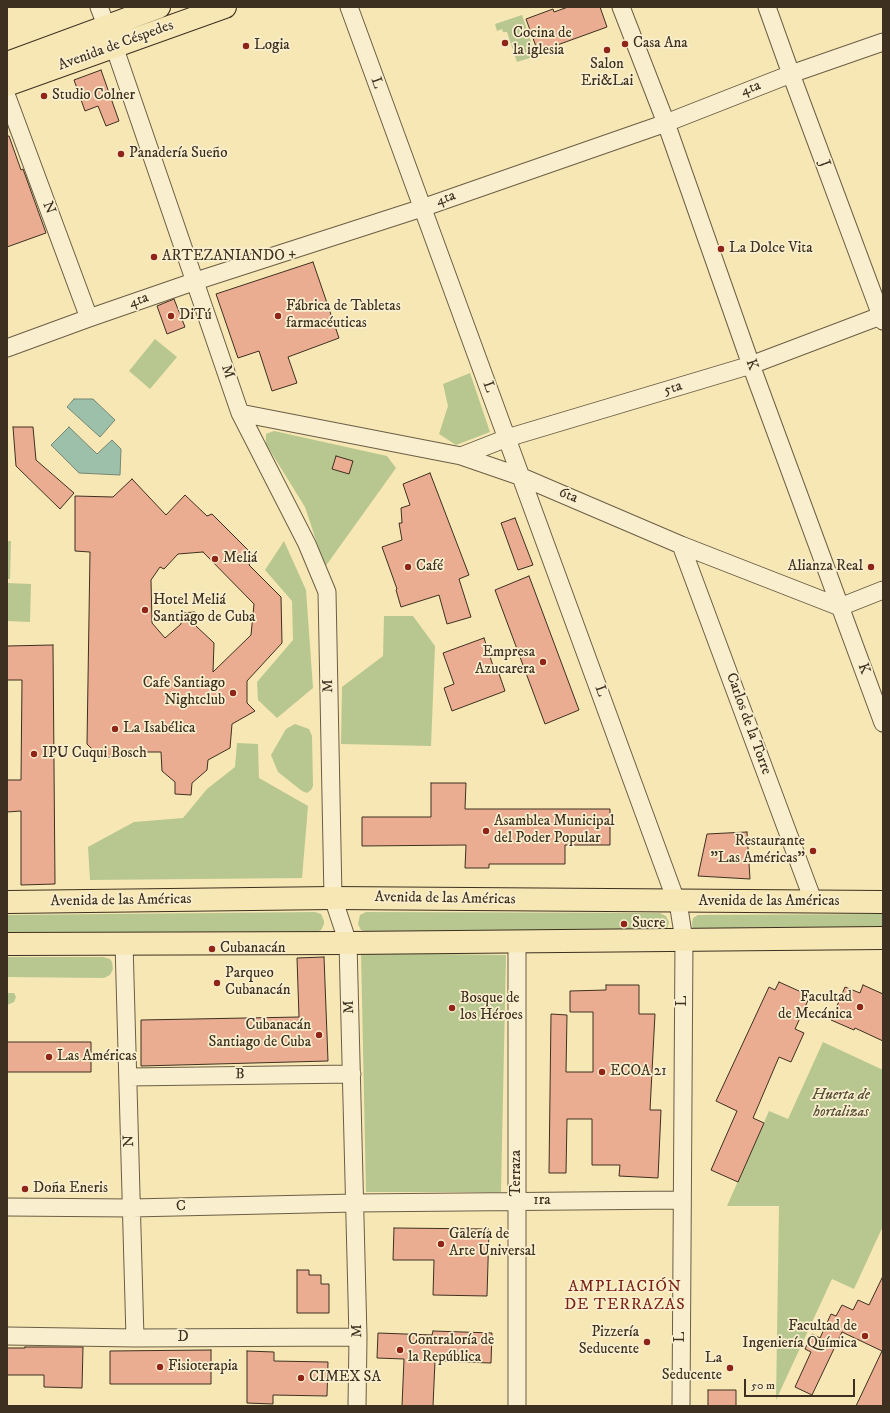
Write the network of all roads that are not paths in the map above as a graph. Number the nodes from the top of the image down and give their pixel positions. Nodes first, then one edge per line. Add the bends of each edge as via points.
1 (159, 7) edge
2 (225, 7) edge
3 (349, 7) edge
4 (621, 7) edge
5 (767, 7) edge
6 (102, 17) edge
7 (883, 42) edge
8 (114, 46) junction
9 (7, 62) edge
10 (791, 74) junction
11 (7, 85) edge
12 (7, 98) edge
13 (666, 123) junction
14 (422, 208) junction
15 (196, 281) junction
16 (882, 317) edge
17 (89, 318) junction
18 (7, 348) edge
19 (751, 365) junction
20 (240, 413) junction
21 (507, 438) junction
22 (461, 456) junction
23 (522, 477) junction
24 (681, 545) junction
25 (883, 590) edge
26 (840, 607) junction
27 (883, 723) edge
28 (333, 898) junction
29 (7, 902) edge
30 (678, 902) junction
31 (814, 902) junction
32 (883, 902) edge
33 (883, 938) edge
34 (684, 940) junction
35 (517, 941) junction
36 (124, 943) junction
37 (348, 943) junction
38 (7, 944) edge
39 (352, 1074) junction
40 (128, 1077) junction
41 (682, 1200) junction
42 (517, 1202) junction
43 (355, 1203) junction
44 (7, 1207) edge
45 (132, 1208) junction
46 (7, 1336) edge
47 (358, 1337) junction
48 (135, 1338) junction
49 (357, 1406) edge
50 (517, 1406) edge
51 (681, 1406) edge

1 - 6 main road, Avenida de Céspedes
2 - 8 main road, Avenida de Céspedes
3 - 14 street, L
4 - 13 street, K
5 - 10 street, J
6 - 8 street, M
6 - 9 main road, Avenida de Céspedes
7 - 10 street, 4ta
8 - 11 main road, Avenida de Céspedes
8 - 15 street, M
10 - 13 street, 4ta
10 - 16 street, J
12 - 17 street, N
13 - 14 street, 4ta
13 - 19 street, K
14 - 15 street, 4ta
14 - 21 street, L
15 - 17 street, 4ta
15 - 20 street, M
16 - 19 street, 5ta
17 - 18 street, 4ta
19 - 21 street, 5ta
19 - 26 street, K
20 - 22 street, 6ta
20 - 28 street, M via 307,544 327,592
21 - 22 street, 5ta
21 - 23 street, L
22 - 23 street, 6ta
23 - 24 street, 6ta
23 - 30 street, L
24 - 26 street, 6ta
24 - 31 street, Carlos de la Torre
25 - 26 street
26 - 27 street, K
28 - 29 main road, Avenida de las Américas
28 - 30 main road, Avenida de las Américas
28 - 37 street, M
30 - 31 main road, Avenida de las Américas
30 - 34 street, L
31 - 32 main road, Avenida de las Américas
33 - 34 main road
34 - 35 main road
34 - 41 street, L
35 - 37 main road
35 - 42 street, Terraza
36 - 37 main road
36 - 38 main road
36 - 40 street, N
37 - 39 street, M
39 - 40 street, B
39 - 43 street, M
40 - 45 street, N
41 - 42 street, 1ra
41 - 51 street, L
42 - 43 street, 1ra
42 - 50 street, Terraza
43 - 45 street, C
43 - 47 street, M
44 - 45 street, C
45 - 48 street, N
46 - 48 street, D
47 - 48 street, D
47 - 49 street, M

